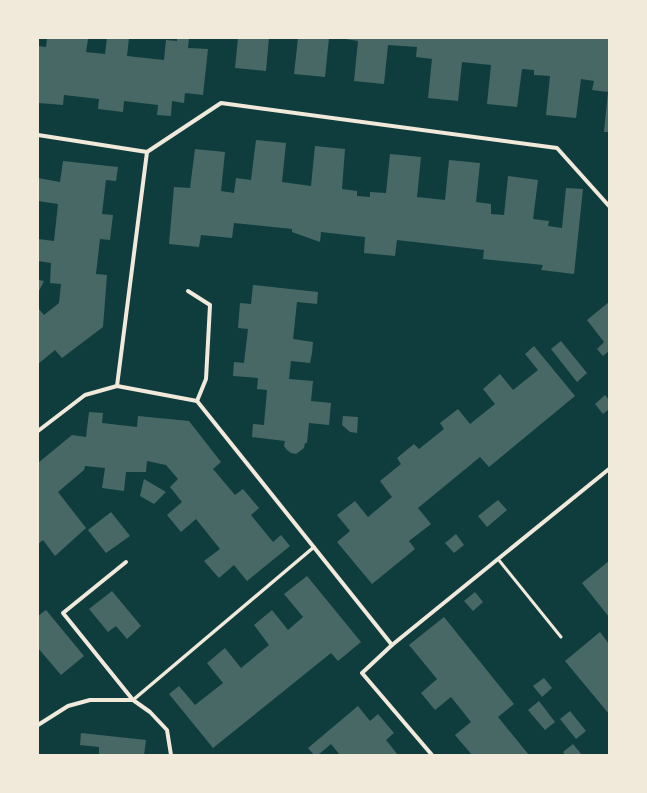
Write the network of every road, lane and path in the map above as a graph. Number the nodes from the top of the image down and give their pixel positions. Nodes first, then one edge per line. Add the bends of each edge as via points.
1 (38, 136) edge
2 (147, 152) junction
3 (609, 206) edge
4 (188, 291) dead end
5 (117, 386) junction
6 (197, 401) junction
7 (38, 431) edge
8 (609, 469) edge
9 (314, 547) junction
10 (498, 559) junction
11 (126, 562) dead end
12 (561, 638) dead end
13 (392, 645) junction
14 (133, 700) junction
15 (38, 725) edge
16 (171, 755) edge
17 (432, 755) edge

1 - 2 street
2 - 3 street via 221,103 557,148
2 - 5 street
4 - 6 street via 210,305 206,379
5 - 6 street
5 - 7 street via 85,395
6 - 9 street
8 - 10 street
9 - 13 street
9 - 14 street
10 - 12 lane
10 - 13 street
11 - 14 street via 63,613
13 - 17 street via 362,673
14 - 15 street via 90,700 68,706
14 - 16 street via 150,712 167,730

